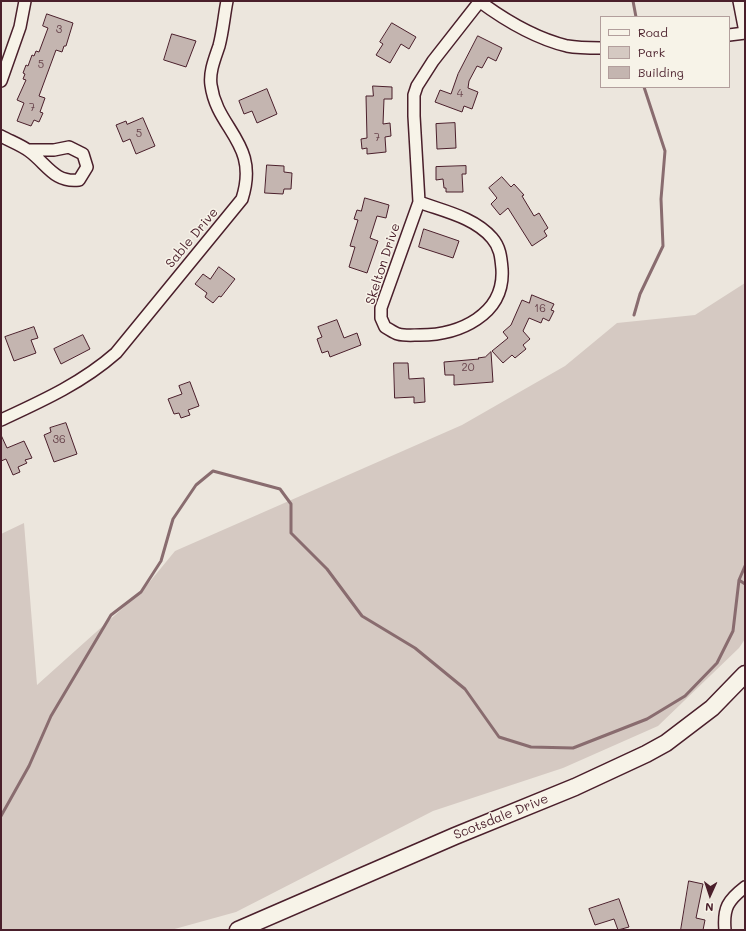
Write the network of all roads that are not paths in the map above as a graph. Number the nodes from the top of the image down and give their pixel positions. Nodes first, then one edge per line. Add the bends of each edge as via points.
1 (25, 1) edge
2 (227, 1) edge
3 (480, 1) edge
4 (739, 1) edge
5 (745, 33) edge
6 (730, 35) edge
7 (600, 48) edge
8 (1, 81) edge
9 (1, 136) edge
10 (29, 150) junction
11 (418, 202) junction
12 (1, 420) edge
13 (745, 674) edge
14 (745, 887) edge
15 (238, 930) edge
16 (725, 930) edge

1 - 8 street via 20,27
2 - 12 street, Sable Drive via 211,84 217,104 244,154 247,176 242,199 116,353 93,373
3 - 7 street via 517,27 542,38 568,46
3 - 11 street, Skelton Drive via 433,61 414,95
4 - 5 street
5 - 6 street
9 - 10 street
10 - 10 street via 54,174 67,182 79,180 87,167 83,154 69,147
11 - 11 street, Skelton Drive via 462,218 482,229 500,250 502,277 493,303 474,323 430,335 398,334 385,327 381,318 381,308
13 - 15 street, Scotsdale Drive via 712,708 666,743 646,754
14 - 16 street via 730,898 724,918

